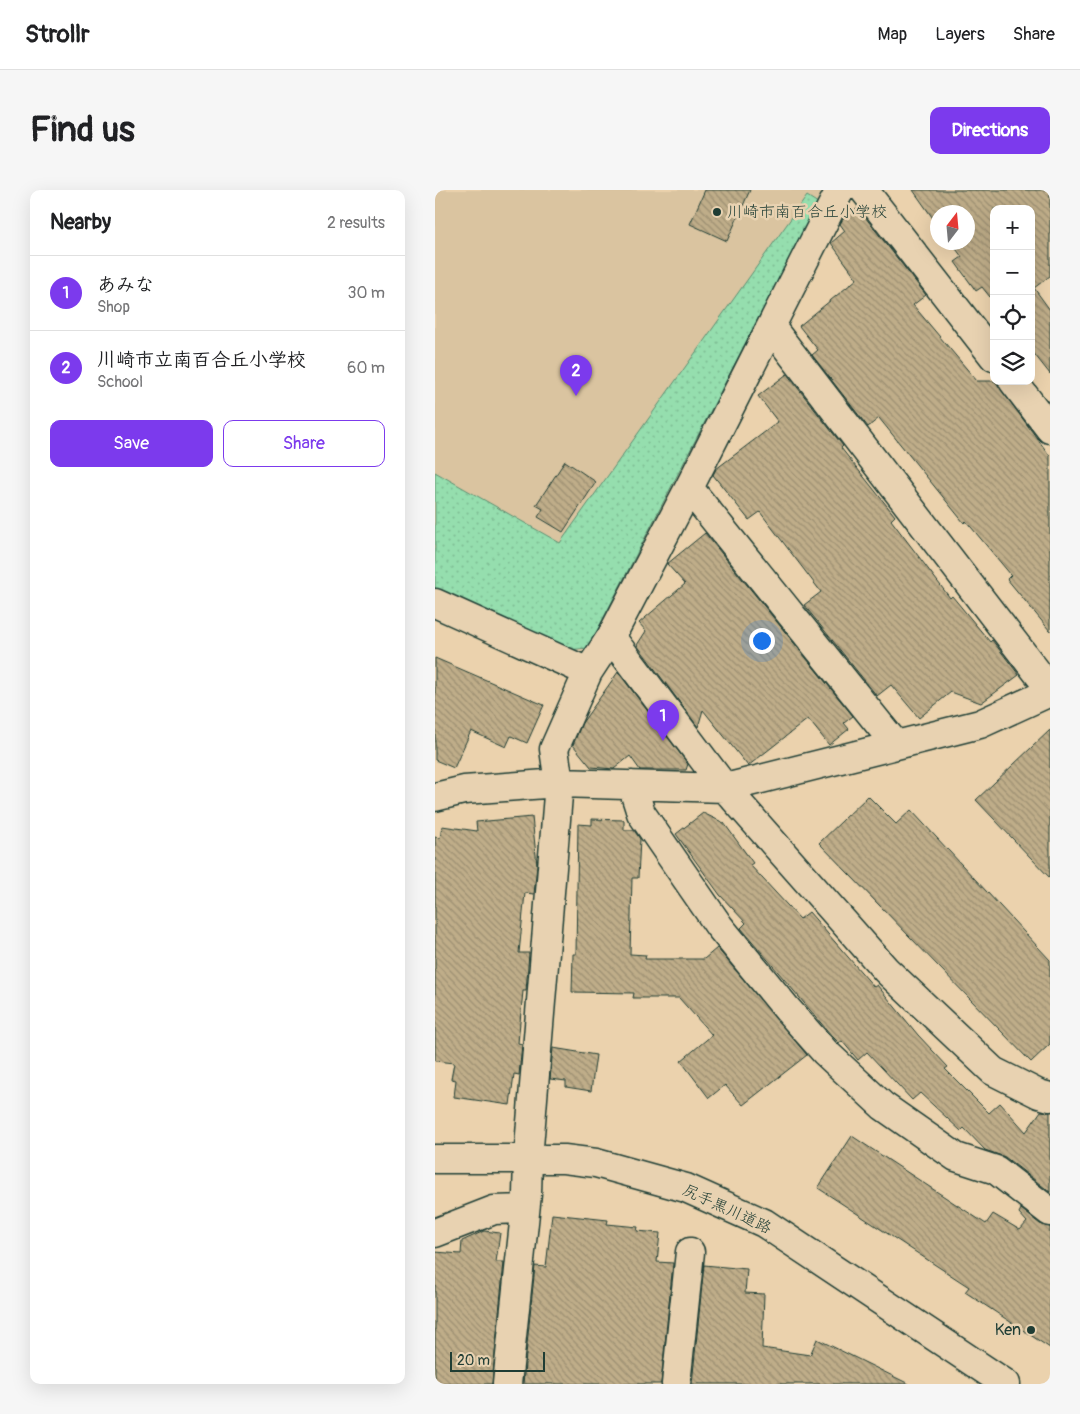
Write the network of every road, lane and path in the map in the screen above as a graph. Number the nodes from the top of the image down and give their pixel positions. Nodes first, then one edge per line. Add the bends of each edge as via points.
1 (840, 190) edge
2 (864, 190) edge
3 (771, 327) junction
4 (990, 352) edge
5 (1016, 385) edge
6 (1050, 429) edge
7 (689, 488) junction
8 (435, 603) edge
9 (611, 637) junction
10 (588, 672) junction
11 (1050, 691) edge
12 (896, 745) junction
13 (559, 783) junction
14 (632, 785) junction
15 (725, 788) junction
16 (435, 797) edge
17 (1050, 1096) edge
18 (435, 1159) edge
19 (527, 1159) junction
20 (525, 1209) junction
21 (1050, 1212) edge
22 (443, 1229) edge
23 (690, 1252) dead end
24 (507, 1384) edge
25 (676, 1384) edge
26 (1007, 1384) edge

1 - 3 street
2 - 4 street
3 - 7 street
3 - 11 street
5 - 6 street
7 - 9 street
7 - 12 street
8 - 10 street
9 - 10 street
9 - 15 street
10 - 13 street via 554,748
11 - 12 street via 980,724
12 - 15 street
13 - 14 street
13 - 16 street via 464,790
13 - 19 street
14 - 15 street
14 - 21 street via 641,813 719,926 825,1052 891,1111 955,1157 996,1170
15 - 17 street via 887,970 950,1031 993,1071 1039,1094
18 - 19 street, 尻手黒川道路
19 - 20 street
19 - 26 street, 尻手黒川道路 via 596,1163 686,1188 764,1223
20 - 22 street via 494,1210
20 - 24 street
23 - 25 street

